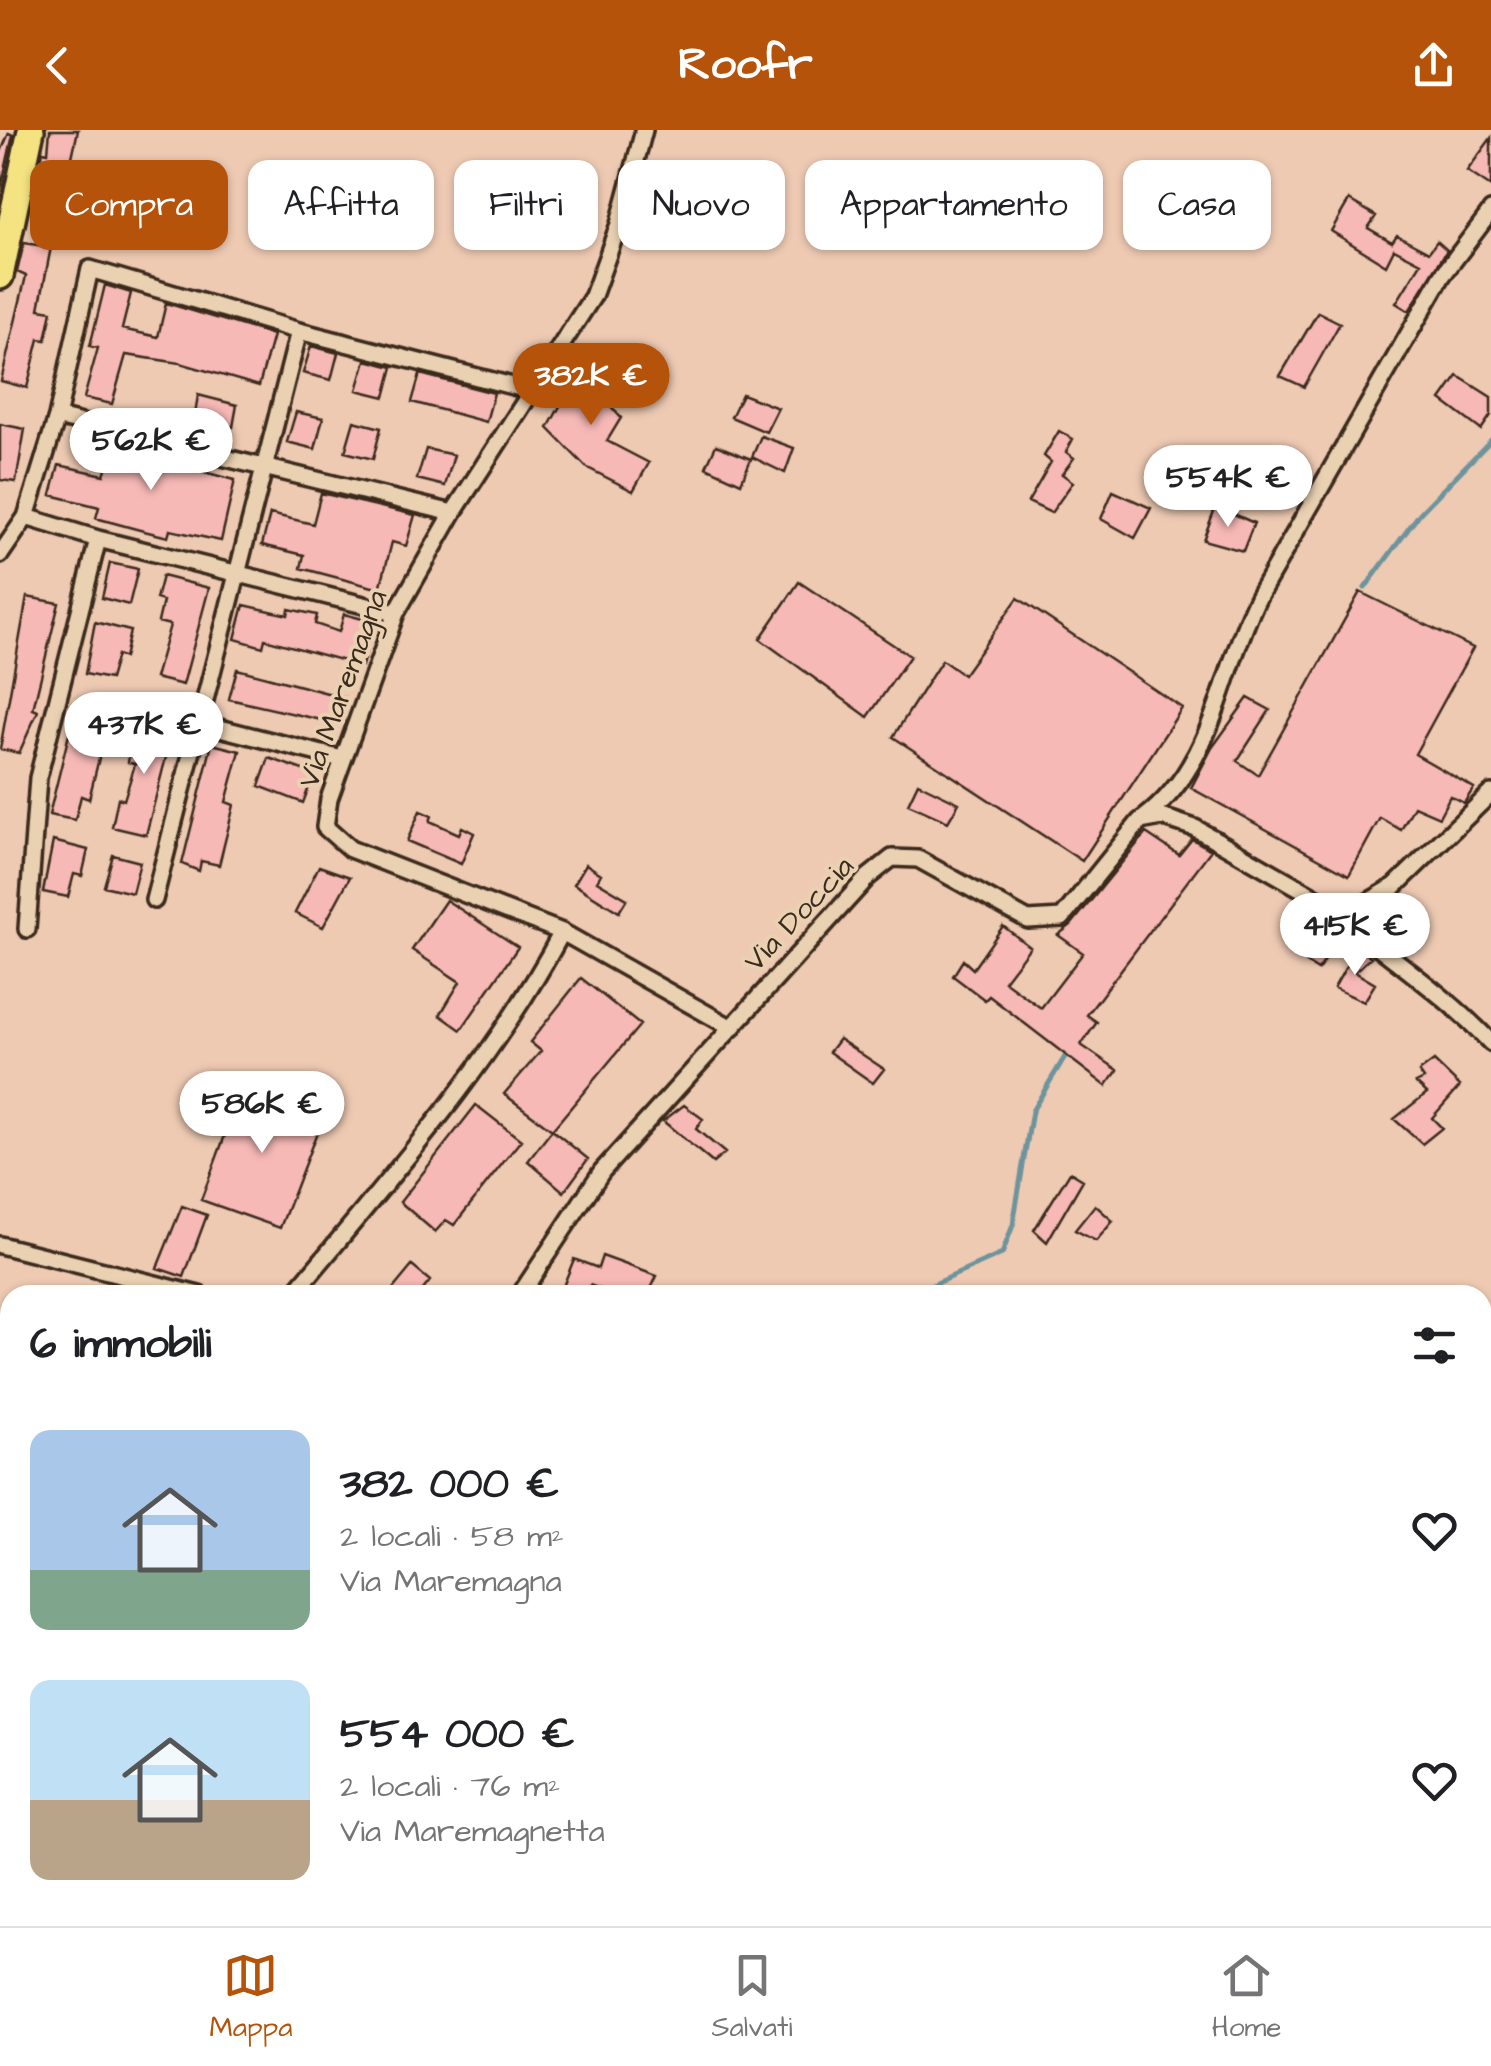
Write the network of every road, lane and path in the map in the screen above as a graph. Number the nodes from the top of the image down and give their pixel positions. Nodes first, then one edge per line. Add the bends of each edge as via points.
1 (30, 130) edge
2 (644, 130) edge
3 (1491, 210) edge
4 (0, 276) edge
5 (299, 331) junction
6 (532, 391) junction
7 (57, 418) junction
8 (266, 465) junction
9 (453, 512) junction
10 (26, 516) junction
11 (98, 540) junction
12 (0, 556) edge
13 (239, 572) junction
14 (396, 612) junction
15 (200, 723) junction
16 (342, 760) junction
17 (1491, 793) edge
18 (1140, 821) junction
19 (154, 900) dead end
20 (1326, 904) junction
21 (27, 929) dead end
22 (562, 932) junction
23 (732, 1028) junction
24 (1491, 1043) edge
25 (0, 1245) edge
26 (159, 1285) edge
27 (301, 1285) edge
28 (527, 1285) edge

1 - 4 main road
2 - 6 street, Via Maremagna via 593,296
3 - 18 street via 1442,276 1258,597 1238,636 1210,736 1164,803
5 - 6 street
5 - 7 street via 90,269
5 - 8 street
6 - 9 street, Via Maremagna
7 - 8 street
7 - 10 street
8 - 9 street
8 - 13 street
9 - 14 street, Via Maremagna
10 - 11 street
10 - 12 street
11 - 13 street
11 - 21 street via 38,778
13 - 14 street
13 - 15 street
14 - 16 street, Via Maremagna
15 - 16 street
15 - 19 street
16 - 22 street, Via Maremagna via 325,826 350,850
17 - 20 street via 1395,886 1363,905
18 - 20 street via 1162,817 1195,828
18 - 23 street, Via Doccia via 1062,918 1028,920 918,860 892,858
20 - 24 street
22 - 23 street, Via Maremagna
22 - 27 street via 454,1094
23 - 28 street, Via Doccia via 602,1171
25 - 26 street

